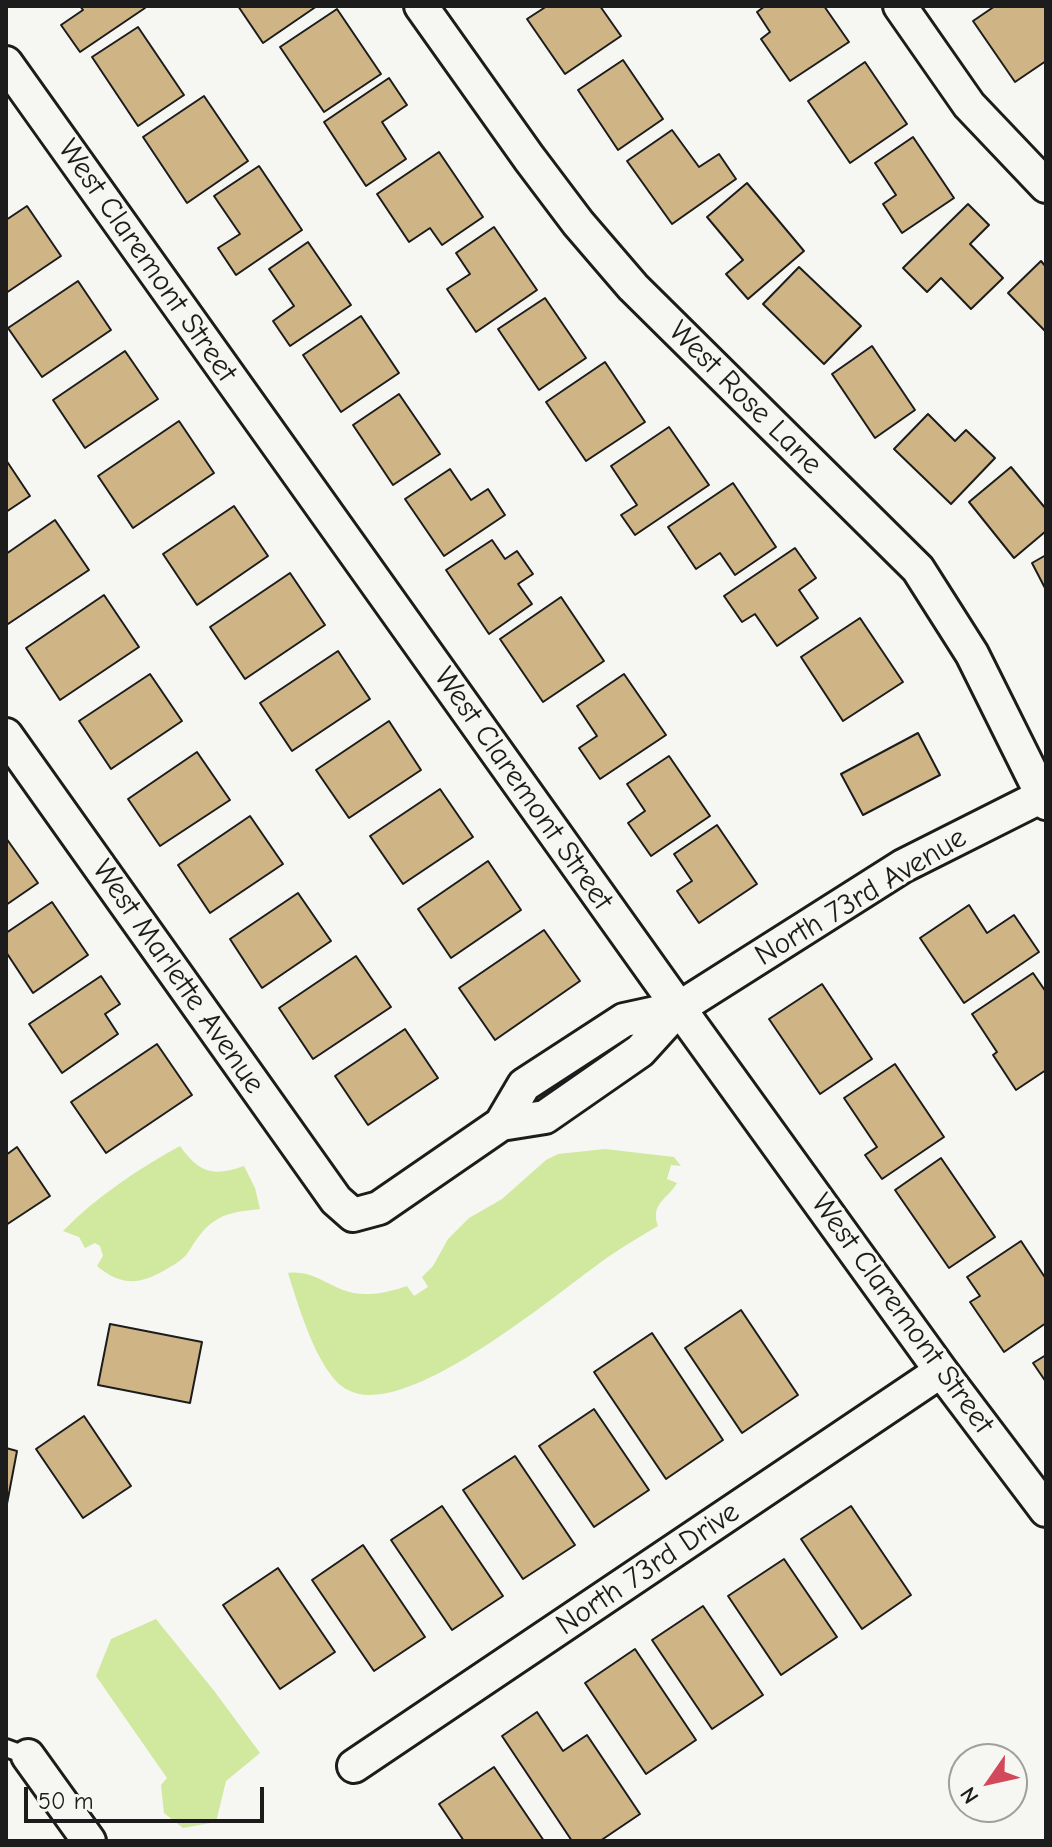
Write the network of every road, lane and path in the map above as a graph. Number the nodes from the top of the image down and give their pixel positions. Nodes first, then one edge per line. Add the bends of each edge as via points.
1 (421, 6) edge
2 (900, 6) edge
3 (6, 63) edge
4 (1042, 173) edge
5 (6, 735) edge
6 (1045, 797) edge
7 (679, 1008) junction
8 (353, 1215) joint
9 (941, 1371) junction
10 (1046, 1510) edge
11 (17, 1752) edge
12 (354, 1766) dead end
13 (89, 1841) edge

1 - 6 street, West Rose Lane via 537,169 633,287 918,569 972,654
2 - 4 street via 969,105
3 - 7 street, West Claremont Street
5 - 8 street, West Marlette Avenue via 336,1200
6 - 7 street, North 73rd Avenue via 903,866
7 - 8 street, North 73rd Avenue via 624,1020 524,1085 501,1124 379,1208
7 - 9 street, West Claremont Street
9 - 10 street, West Claremont Street
9 - 12 street, North 73rd Drive
11 - 13 street

